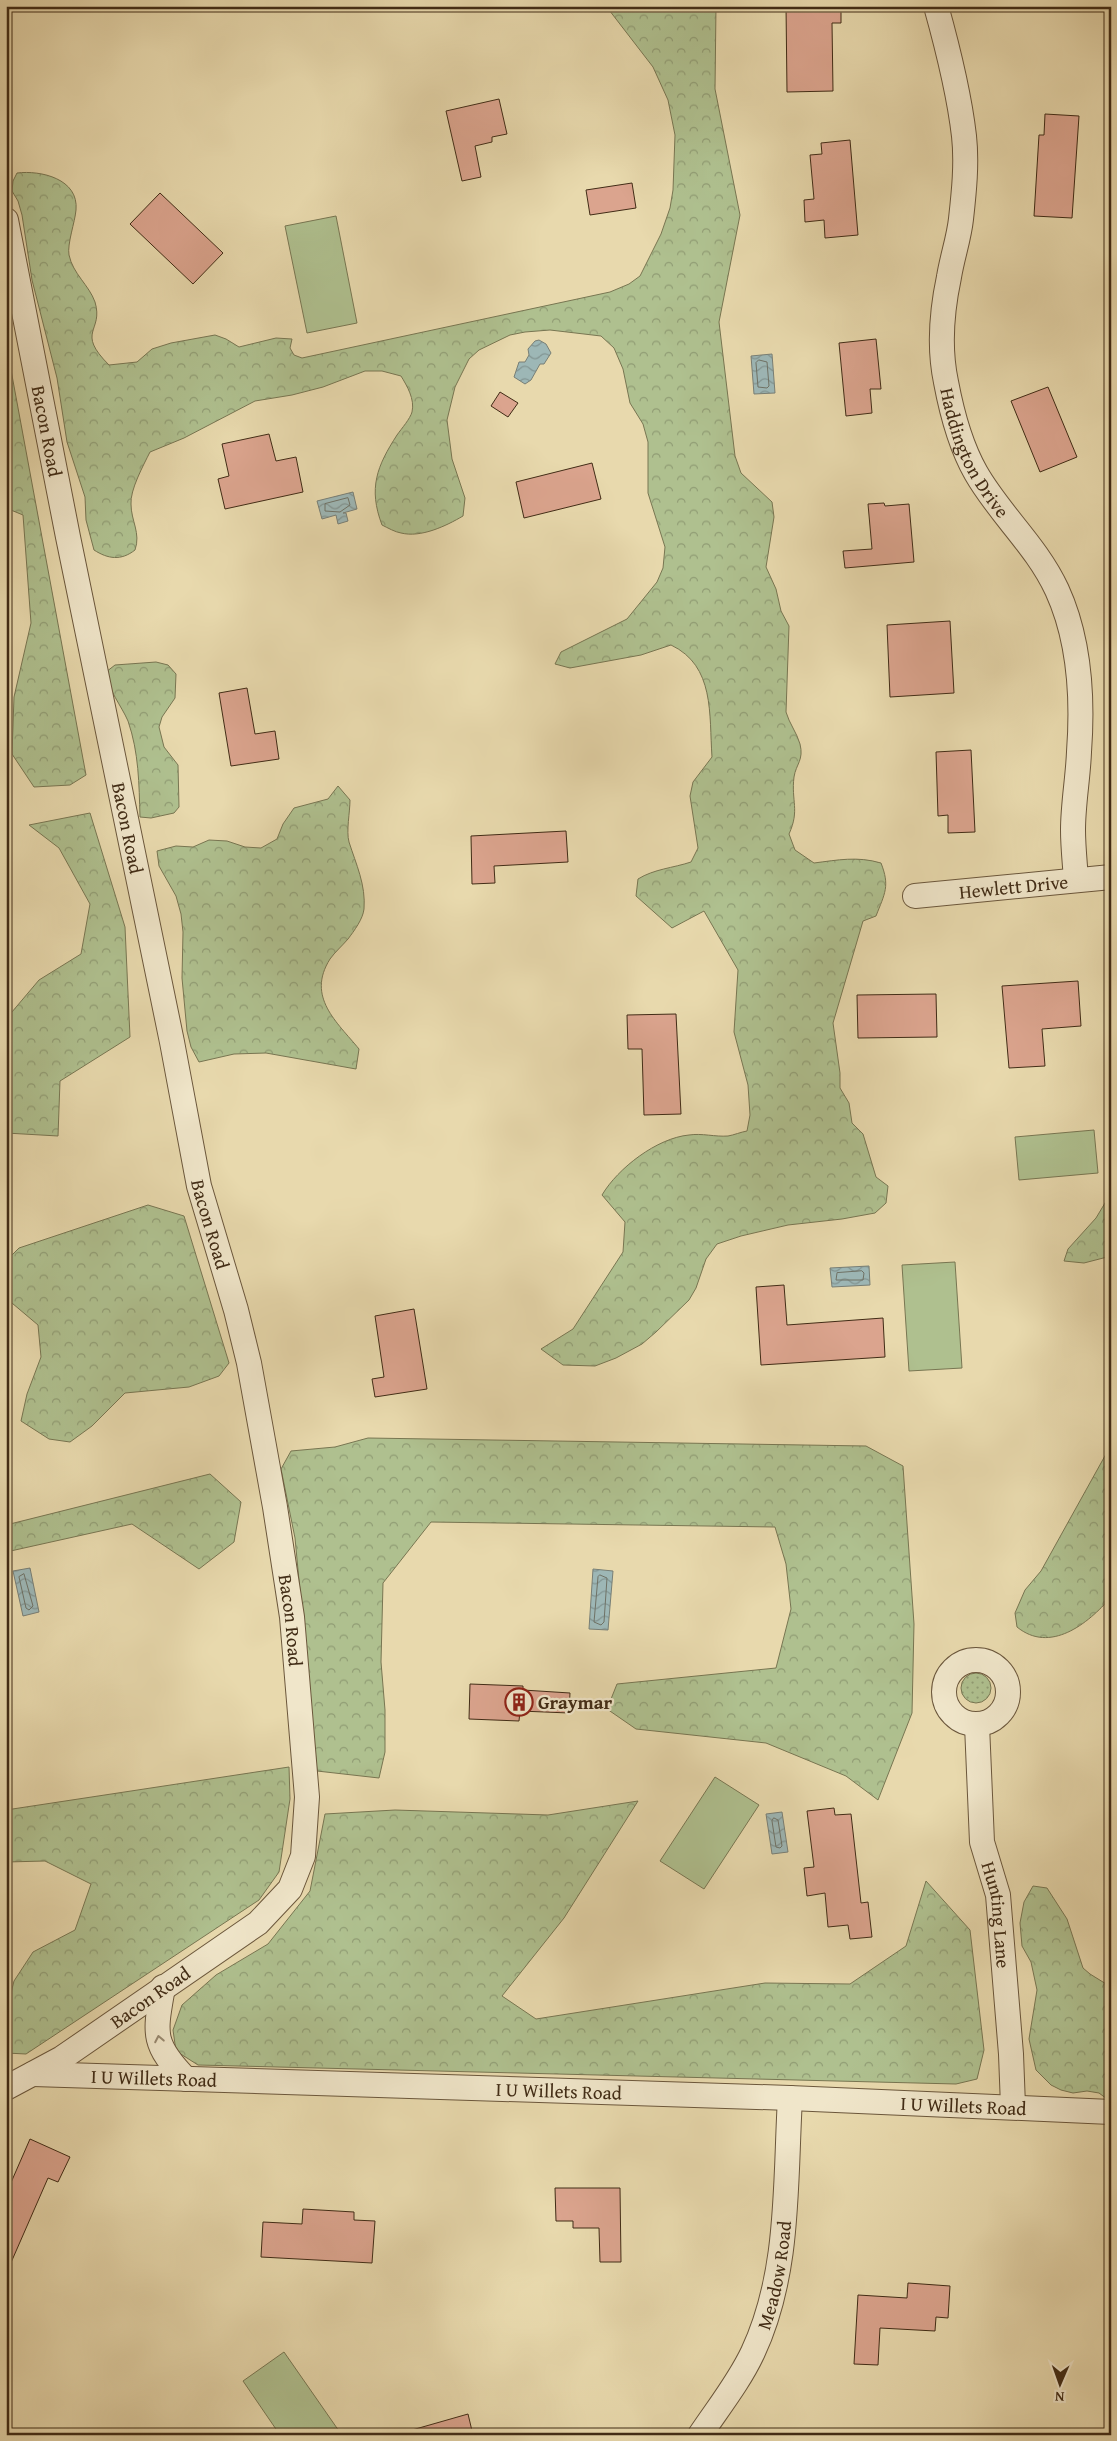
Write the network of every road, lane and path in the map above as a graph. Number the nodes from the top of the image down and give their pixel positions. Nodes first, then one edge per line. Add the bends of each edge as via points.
1 (936, 6) edge
2 (6, 220) edge
3 (1111, 877) edge
4 (1076, 880) junction
5 (916, 896) dead end
6 (978, 1725) dead end
7 (164, 1987) junction
8 (6, 2073) edge
9 (31, 2074) junction
10 (186, 2078) junction
11 (6, 2088) edge
12 (790, 2098) junction
13 (1013, 2106) junction
14 (1111, 2112) edge
15 (700, 2435) edge

1 - 4 street, Haddington Drive via 953,66 965,159 961,221 944,312 945,380 957,431 976,474 1026,537 1044,566 1070,628 1078,661 1080,704 1080,750 1073,830
2 - 7 street, Bacon Road via 199,1186 249,1363 276,1508 298,1672 307,1797 303,1856 290,1889 258,1923
3 - 4 street, Hewlett Drive
4 - 5 street, Hewlett Drive
6 - 13 street, Hunting Lane via 982,1842 998,1895
7 - 9 street, Bacon Road via 62,2058
10 -> 7 street via 166,2058 158,2037 157,2023
8 - 9 street, I U Willets Road
9 - 10 street, I U Willets Road
9 - 11 street, Bacon Road
10 - 12 street, I U Willets Road
12 - 13 street, I U Willets Road
12 - 15 street, Meadow Road via 782,2254 768,2312 753,2352
13 - 14 street, I U Willets Road

